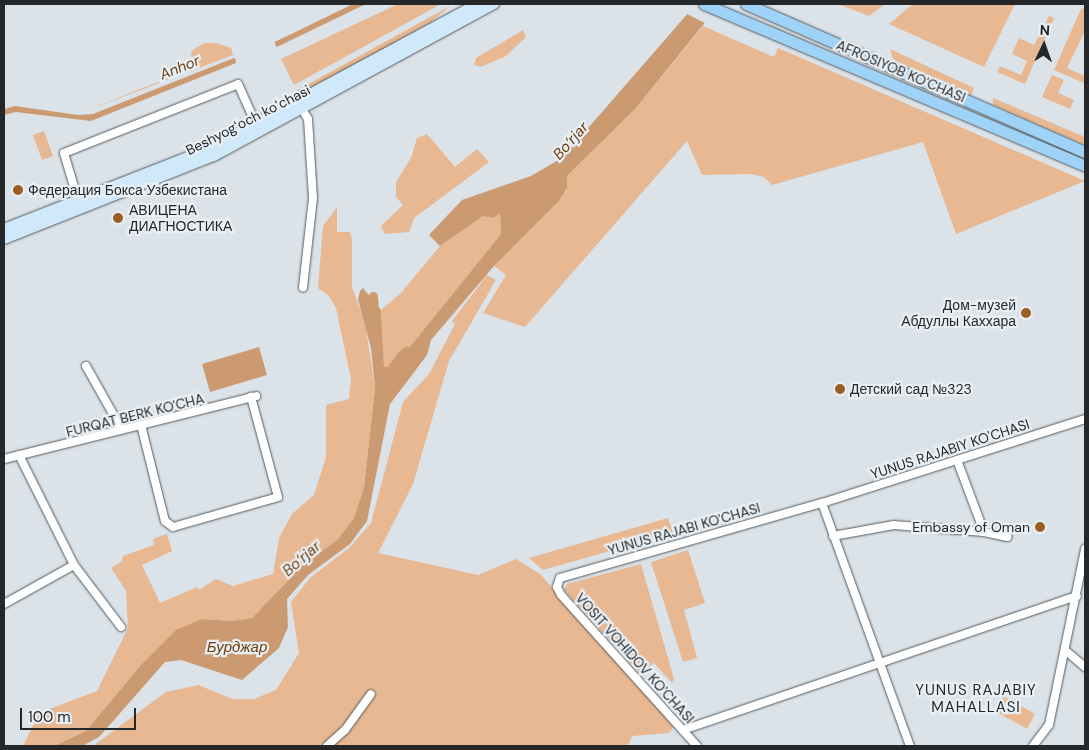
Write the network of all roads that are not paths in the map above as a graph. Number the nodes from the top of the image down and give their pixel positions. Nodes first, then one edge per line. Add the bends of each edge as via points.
1 (477, 4) edge
2 (494, 4) edge
3 (704, 4) edge
4 (747, 4) edge
5 (300, 106) junction
6 (256, 124) junction
7 (1085, 152) edge
8 (1085, 166) edge
9 (78, 200) junction
10 (4, 229) edge
11 (4, 239) edge
12 (303, 287) dead end
13 (86, 366) dead end
14 (1085, 419) edge
15 (141, 425) junction
16 (122, 430) junction
17 (19, 456) junction
18 (4, 459) edge
19 (958, 460) junction
20 (822, 503) junction
21 (984, 532) junction
22 (833, 536) junction
23 (1006, 537) dead end
24 (1085, 549) edge
25 (74, 565) junction
26 (557, 585) joint
27 (1082, 587) edge
28 (1077, 596) junction
29 (4, 604) edge
30 (121, 627) dead end
31 (1066, 651) junction
32 (879, 663) junction
33 (1085, 667) edge
34 (371, 694) dead end
35 (683, 730) junction
36 (327, 746) edge
37 (697, 746) edge
38 (910, 746) edge
39 (1033, 746) edge

1 - 5 main road, Beshyogʻoch koʻchasi
2 - 5 main road, Beshyogʻoch koʻchasi
3 - 8 main road, AFROSIYOB KO'CHASI
4 - 7 main road, AFROSIYOB KO'CHASI
5 - 6 main road, Beshyogʻoch koʻchasi
5 - 11 main road, Beshyogʻoch koʻchasi via 214,156
5 - 12 street via 308,119 313,198
6 - 9 main road, Beshyogʻoch koʻchasi via 206,150
6 - 9 street via 238,84 64,153
9 - 10 main road, Beshyogʻoch koʻchasi
13 - 16 street
14 - 19 street, YUNUS RAJABIY KO'CHASI
15 - 15 street, FURQAT BERK KO'CHA via 253,396 278,497 173,526 165,522
15 - 16 street, FURQAT BERK KO'CHA
16 - 17 street, FURQAT BERK KO'CHA
17 - 18 street, FURQAT BERK KO'CHA
17 - 25 street
19 - 20 street, YUNUS RAJABIY KO'CHASI
19 - 21 street
20 - 22 street
20 - 26 street, YUNUS RAJABI KO'CHASI via 563,576
21 - 22 street via 894,525
21 - 23 street
22 - 32 street
24 - 27 street
25 - 29 street
25 - 30 street
26 - 35 street, VOSIT VOHIDOV KO'CHASI via 561,594
27 - 28 street
28 - 31 street
28 - 32 street
31 - 33 street
31 - 39 street via 1049,725
32 - 35 street
32 - 38 street
34 - 36 street via 345,730
35 - 37 street, VOSIT VOHIDOV KO'CHASI

